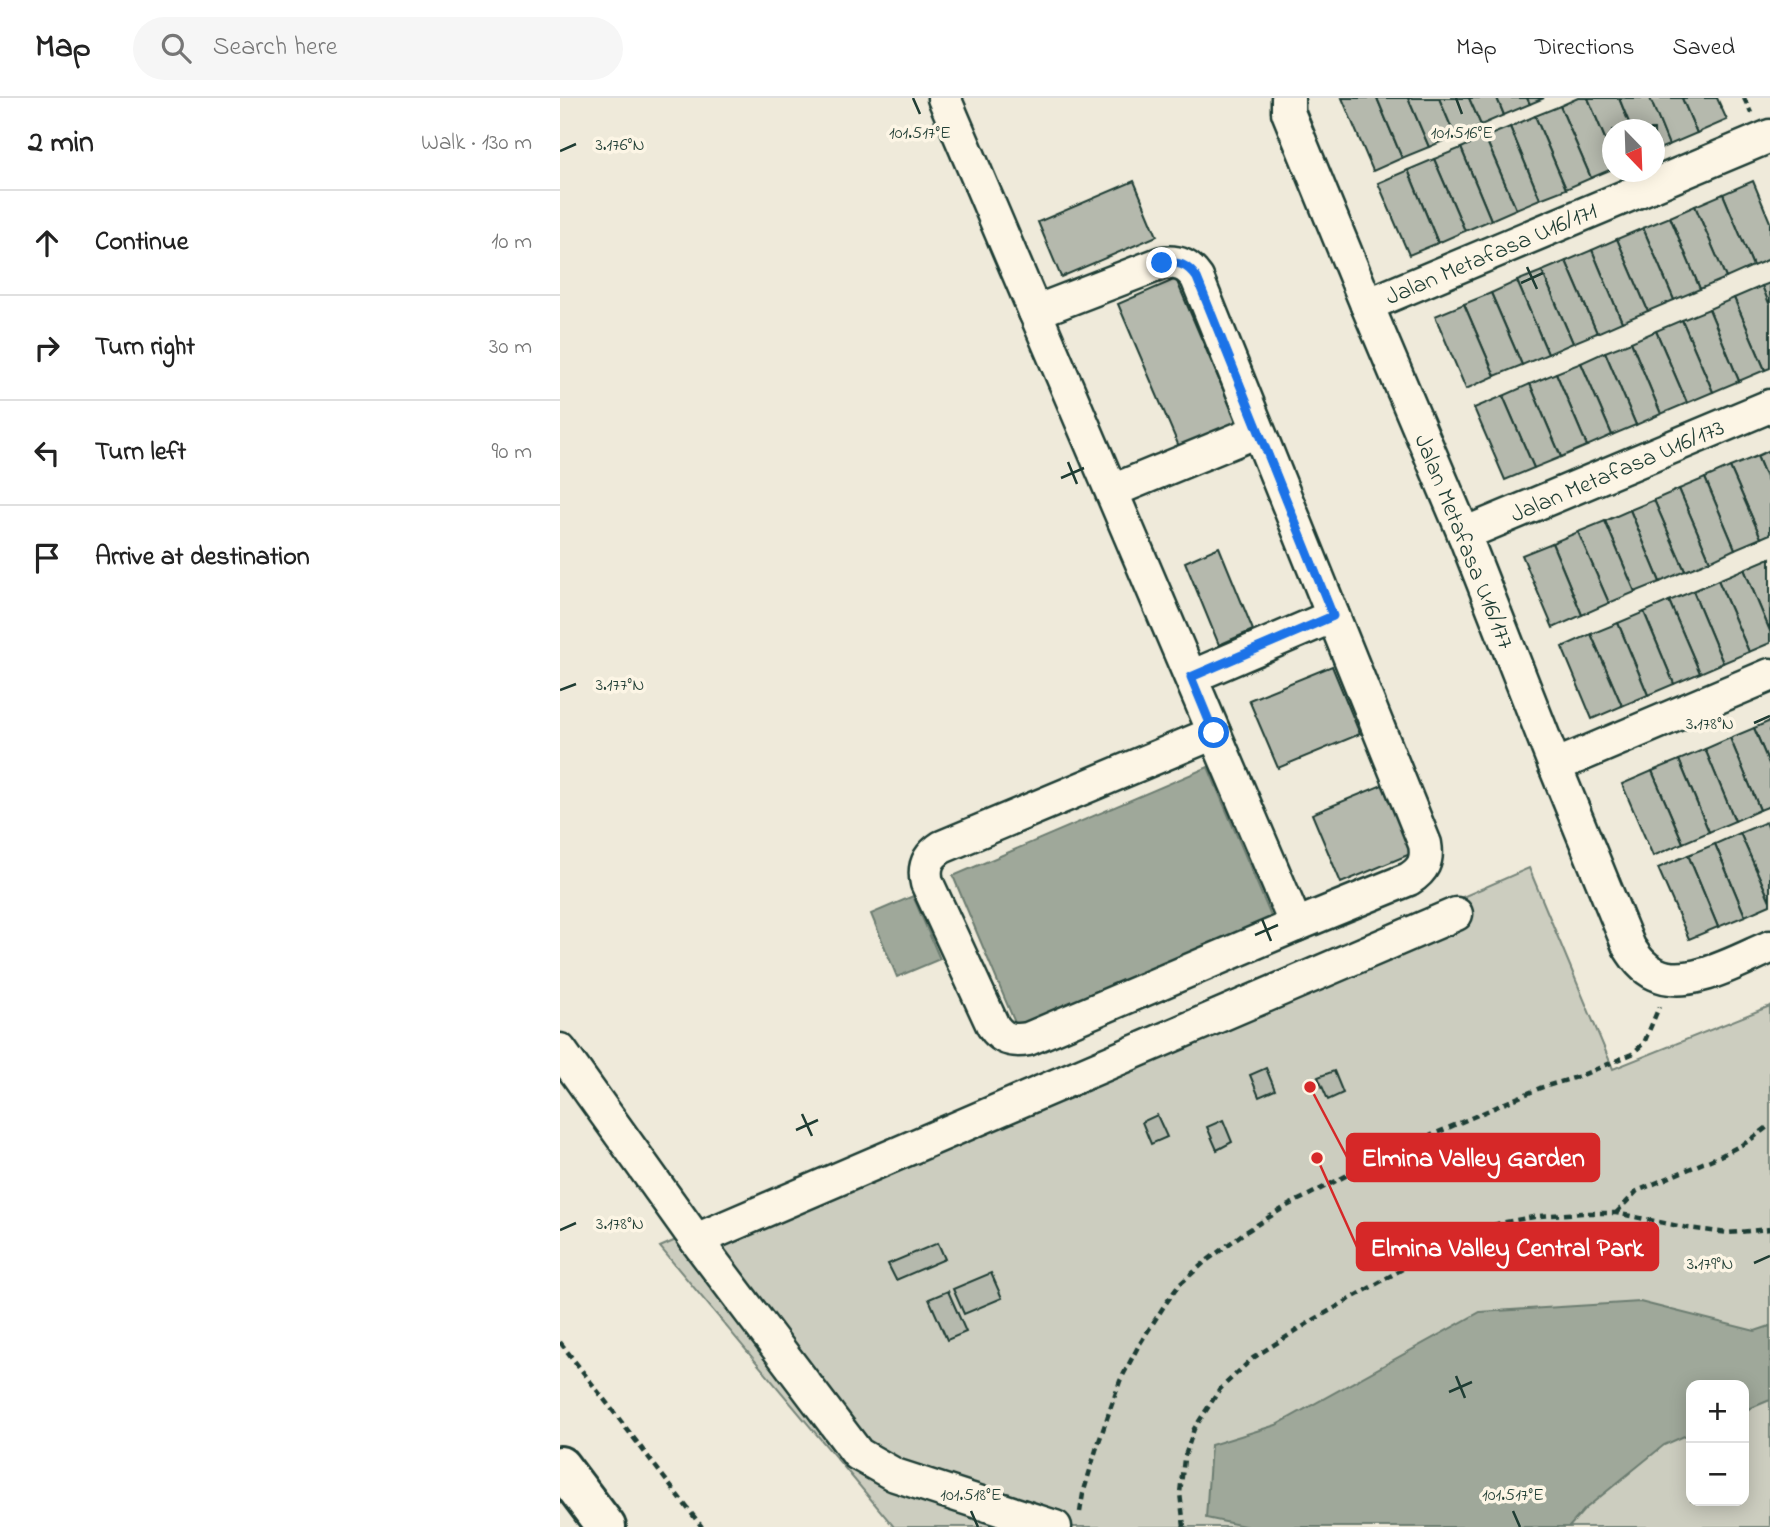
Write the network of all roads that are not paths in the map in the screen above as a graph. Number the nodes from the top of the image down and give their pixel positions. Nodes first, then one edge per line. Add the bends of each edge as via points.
1 (944, 98) edge
2 (1288, 98) edge
3 (1770, 136) edge
4 (1367, 305) junction
5 (1035, 312) junction
6 (1770, 406) edge
7 (1258, 431) junction
8 (1112, 491) junction
9 (1464, 534) junction
10 (1333, 616) junction
11 (1770, 675) edge
12 (1191, 677) junction
13 (1214, 733) junction
14 (1555, 766) junction
15 (1456, 914) dead end
16 (1296, 925) junction
17 (1770, 947) edge
18 (560, 1050) edge
19 (696, 1240) junction
20 (560, 1466) edge
21 (606, 1527) edge
22 (1055, 1527) edge

1 - 5 street
2 - 4 street, Jalan Metafasa U16/177 via 1288,111
3 - 4 street, Jalan Metafasa U16/171
4 - 9 street, Jalan Metafasa U16/177
5 - 7 street via 1162,263 1183,264 1197,278
5 - 8 street
6 - 9 street, Jalan Metafasa U16/173
7 - 8 street
7 - 10 street
8 - 12 street
9 - 14 street, Jalan Metafasa U16/177
10 - 12 street
10 - 16 street via 1427,854 1425,864 1409,879
11 - 14 street
12 - 13 street
13 - 16 street
13 - 16 street via 942,847 927,862 927,883 993,1026 999,1034 1018,1041
14 - 17 street, Jalan Metafasa U16/177 via 1629,947 1640,963 1656,975 1678,980 1699,977
15 - 19 street
18 - 19 street
19 - 22 street via 858,1454 895,1475
20 - 21 highway

